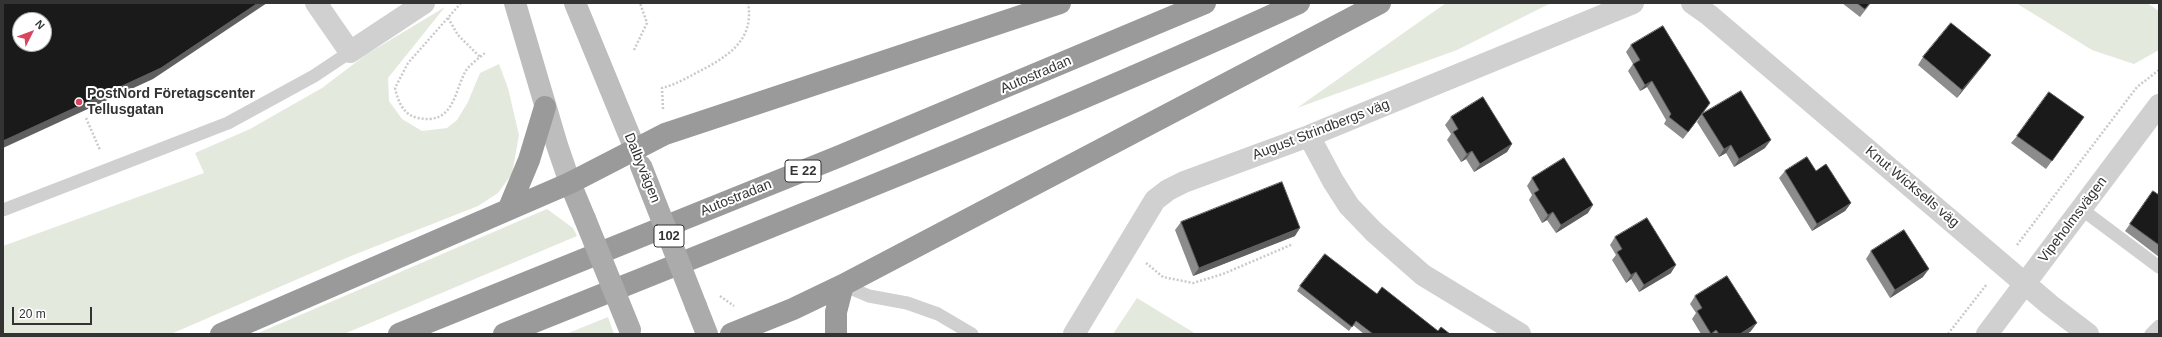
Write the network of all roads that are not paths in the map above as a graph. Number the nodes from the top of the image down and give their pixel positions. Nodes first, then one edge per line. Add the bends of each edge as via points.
1 (316, 3) edge
2 (424, 3) edge
3 (515, 3) edge
4 (575, 3) edge
5 (1060, 3) edge
6 (1205, 3) edge
7 (1299, 3) edge
8 (1380, 3) edge
9 (1633, 3) edge
10 (1692, 3) edge
11 (350, 52) junction
12 (2159, 106) edge
13 (545, 107) junction
14 (1309, 136) junction
15 (638, 158) junction
16 (570, 183) junction
17 (509, 208) junction
18 (2080, 208) junction
19 (3, 210) edge
20 (2159, 266) edge
21 (2025, 283) junction
22 (843, 285) junction
23 (2159, 326) edge
24 (631, 332) edge
25 (220, 334) edge
26 (399, 334) edge
27 (504, 334) edge
28 (707, 334) edge
29 (731, 334) edge
30 (836, 334) edge
31 (972, 334) edge
32 (1074, 334) edge
33 (1520, 334) edge
34 (1987, 334) edge
35 (2088, 334) edge
36 (2151, 334) edge

1 - 11 street
2 - 11 street
3 - 13 main road
4 - 15 main road, Dalbyvägen
5 - 15 highway via 686,125
6 - 26 highway, Autostradan / E 22 via 833,159
7 - 27 highway via 1178,58 860,191
8 - 22 highway
9 - 14 street, August Strindbergs väg
10 - 21 street, Knut Wicksells väg via 1737,38
11 - 19 lane via 314,76 228,123
12 - 18 street, Vipeholmsvägen
13 - 16 main road
13 - 17 highway via 529,160
14 - 32 street, August Strindbergs väg via 1184,182 1155,200
14 - 33 street via 1349,206 1374,232 1423,275
15 - 16 highway
15 - 28 main road, Dalbyvägen / 102, bridge
16 - 17 highway
16 - 24 main road, bridge
17 - 25 highway
18 - 20 lane
18 - 21 street, Vipeholmsvägen
21 - 34 street, Vipeholmsvägen
21 - 35 street, Knut Wicksells väg
22 - 29 highway
22 - 30 highway via 836,312
22 - 31 lane via 869,296 928,309
23 - 36 lane

